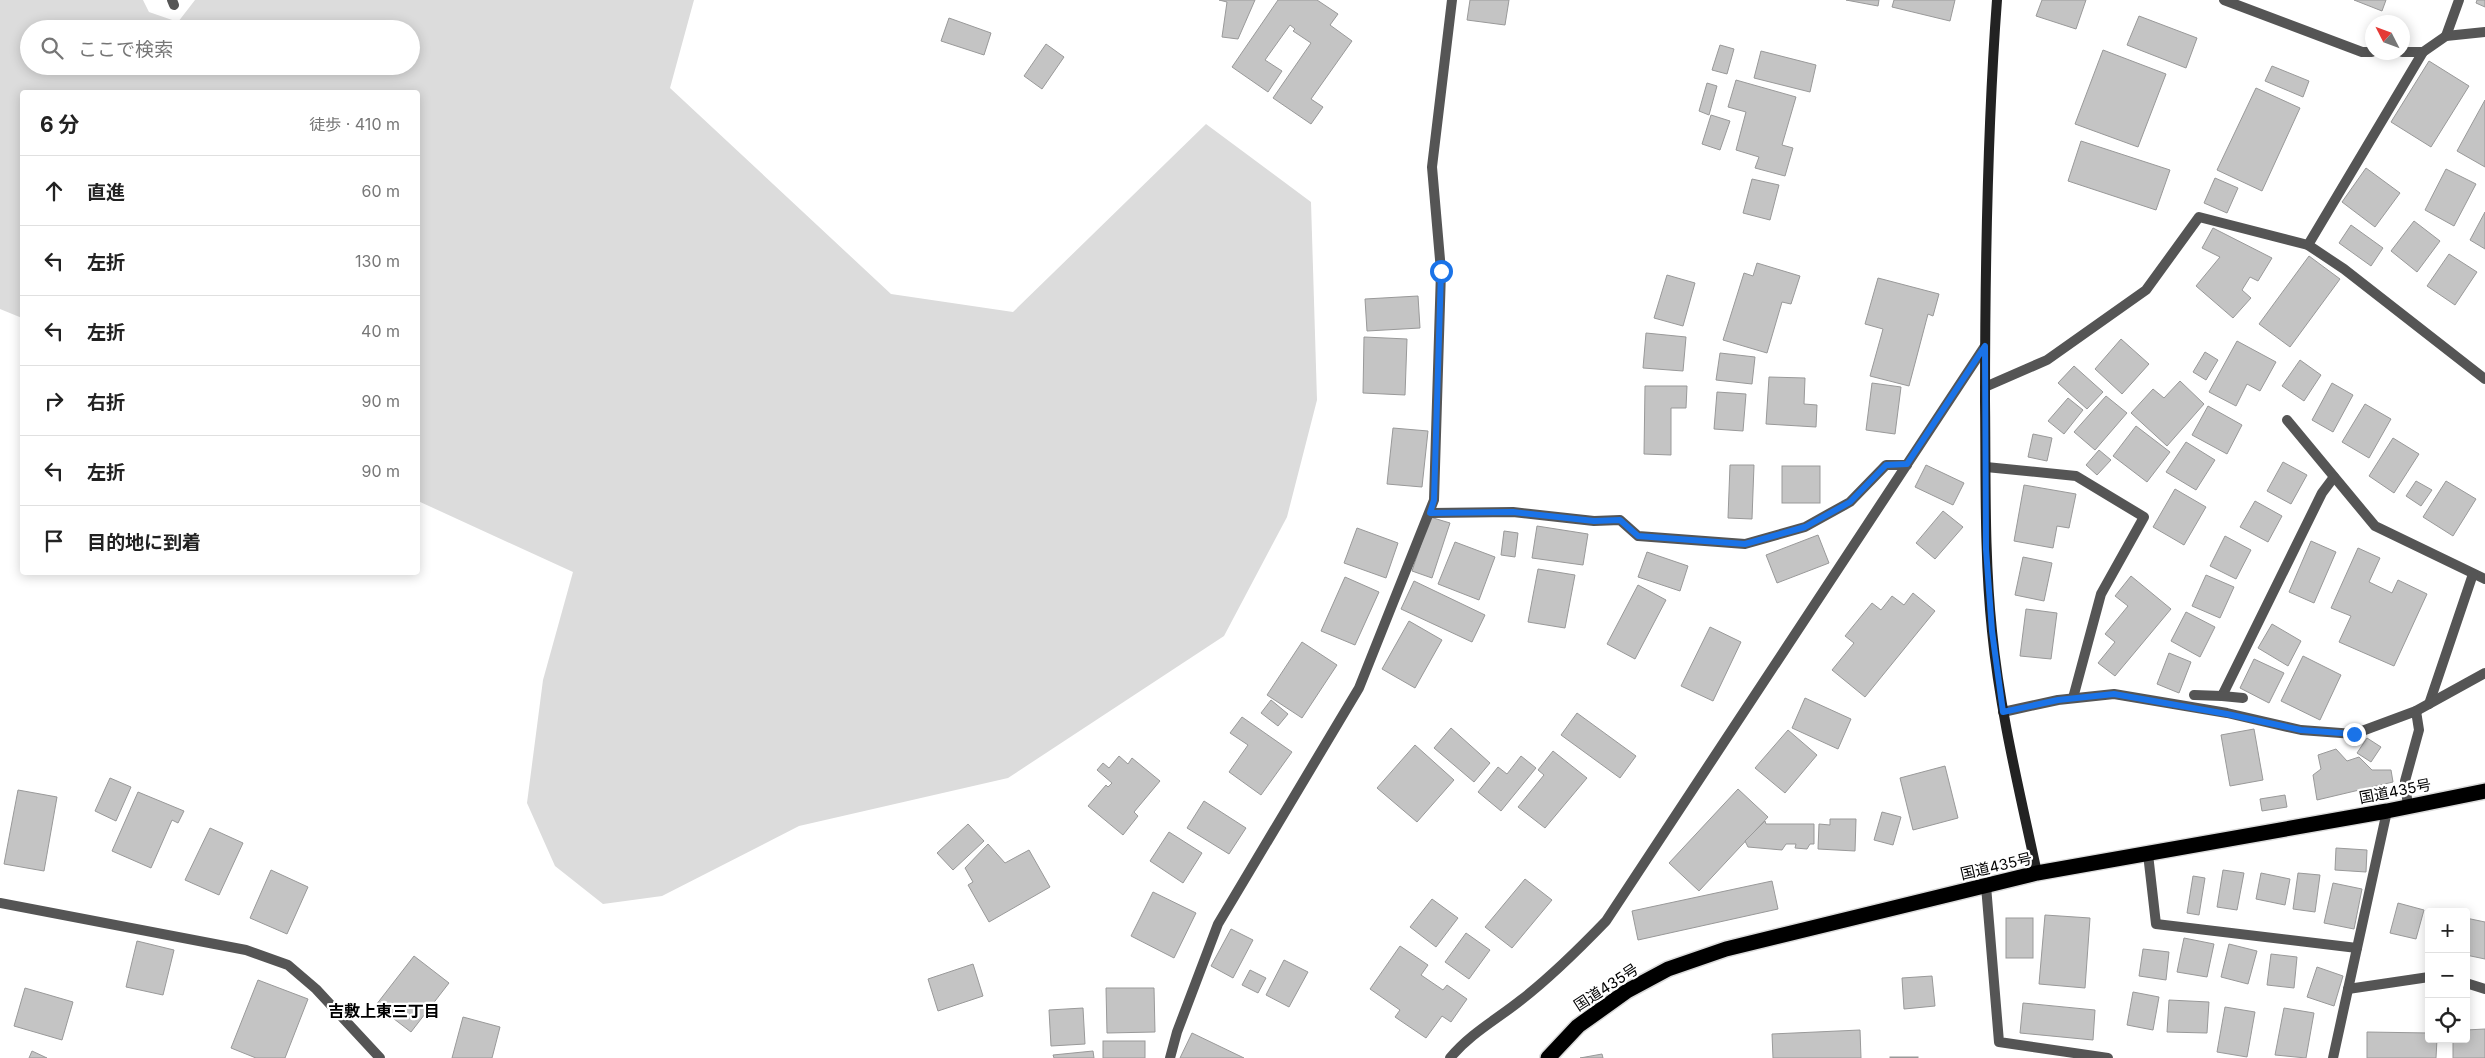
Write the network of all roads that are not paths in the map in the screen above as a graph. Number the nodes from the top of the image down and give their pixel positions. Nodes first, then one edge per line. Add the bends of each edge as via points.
1 (1452, 0) edge
2 (1997, 0) edge
3 (2224, 0) edge
4 (2459, 0) edge
5 (2485, 32) edge
6 (2446, 36) junction
7 (2365, 52) edge
8 (2410, 52) edge
9 (2423, 52) junction
10 (2308, 245) junction
11 (1985, 346) junction
12 (2485, 379) edge
13 (1985, 387) junction
14 (2287, 420) dead end
15 (1907, 464) junction
16 (1986, 467) junction
17 (2334, 477) junction
18 (1430, 513) junction
19 (2473, 574) junction
20 (2485, 579) edge
21 (2485, 673) edge
22 (2194, 695) dead end
23 (2222, 696) junction
24 (2073, 698) junction
25 (2243, 698) dead end
26 (2429, 704) junction
27 (2416, 711) junction
28 (2003, 712) junction
29 (2485, 791) edge
30 (2408, 807) junction
31 (2387, 811) junction
32 (2148, 854) junction
33 (2037, 873) junction
34 (1986, 886) junction
35 (0, 902) edge
36 (2357, 948) junction
37 (2425, 978) edge
38 (2470, 984) edge
39 (2348, 989) junction
40 (2485, 989) edge
41 (380, 1058) edge
42 (1170, 1058) edge
43 (1450, 1058) edge
44 (1548, 1058) edge
45 (2108, 1058) edge
46 (2332, 1058) edge

1 - 18 street via 1432,167 1441,271 1434,500
2 - 11 street via 1990,93
3 - 7 street
4 - 6 street
5 - 6 street
6 - 9 street
8 - 9 street
9 - 10 street
10 - 12 street via 2344,269
10 - 13 street via 2199,217 2146,290 2047,360
11 - 13 street
11 - 15 street
13 - 16 street
14 - 17 street
15 - 18 street via 1886,465 1850,502 1805,527 1745,544 1638,536 1620,520 1594,521 1513,512
15 - 43 street via 1606,921 1559,969 1466,1039
16 - 24 street via 2076,476 2144,517 2100,594
16 - 28 street via 1992,631
17 - 19 street via 2375,526
17 - 23 street via 2322,493
18 - 42 street via 1359,688 1218,924
19 - 20 street
19 - 26 street
21 - 26 street
22 - 23 street
23 - 25 street
24 - 27 street via 2114,694 2301,730 2354,734
24 - 28 street
26 - 27 street
27 - 30 street via 2419,730 2405,781
28 - 33 street
29 - 30 highway, 国道435号
30 - 31 highway, 国道435号
31 - 32 highway, 国道435号
31 - 36 street
32 - 33 highway, 国道435号
32 - 36 street via 2156,924
33 - 34 highway, 国道435号
34 - 44 highway, 国道435号 via 1726,949 1668,969 1627,991 1578,1026
34 - 45 street via 1999,1042
35 - 41 street via 246,950 288,966 316,989
36 - 39 street
37 - 39 street
38 - 40 street
39 - 46 street

